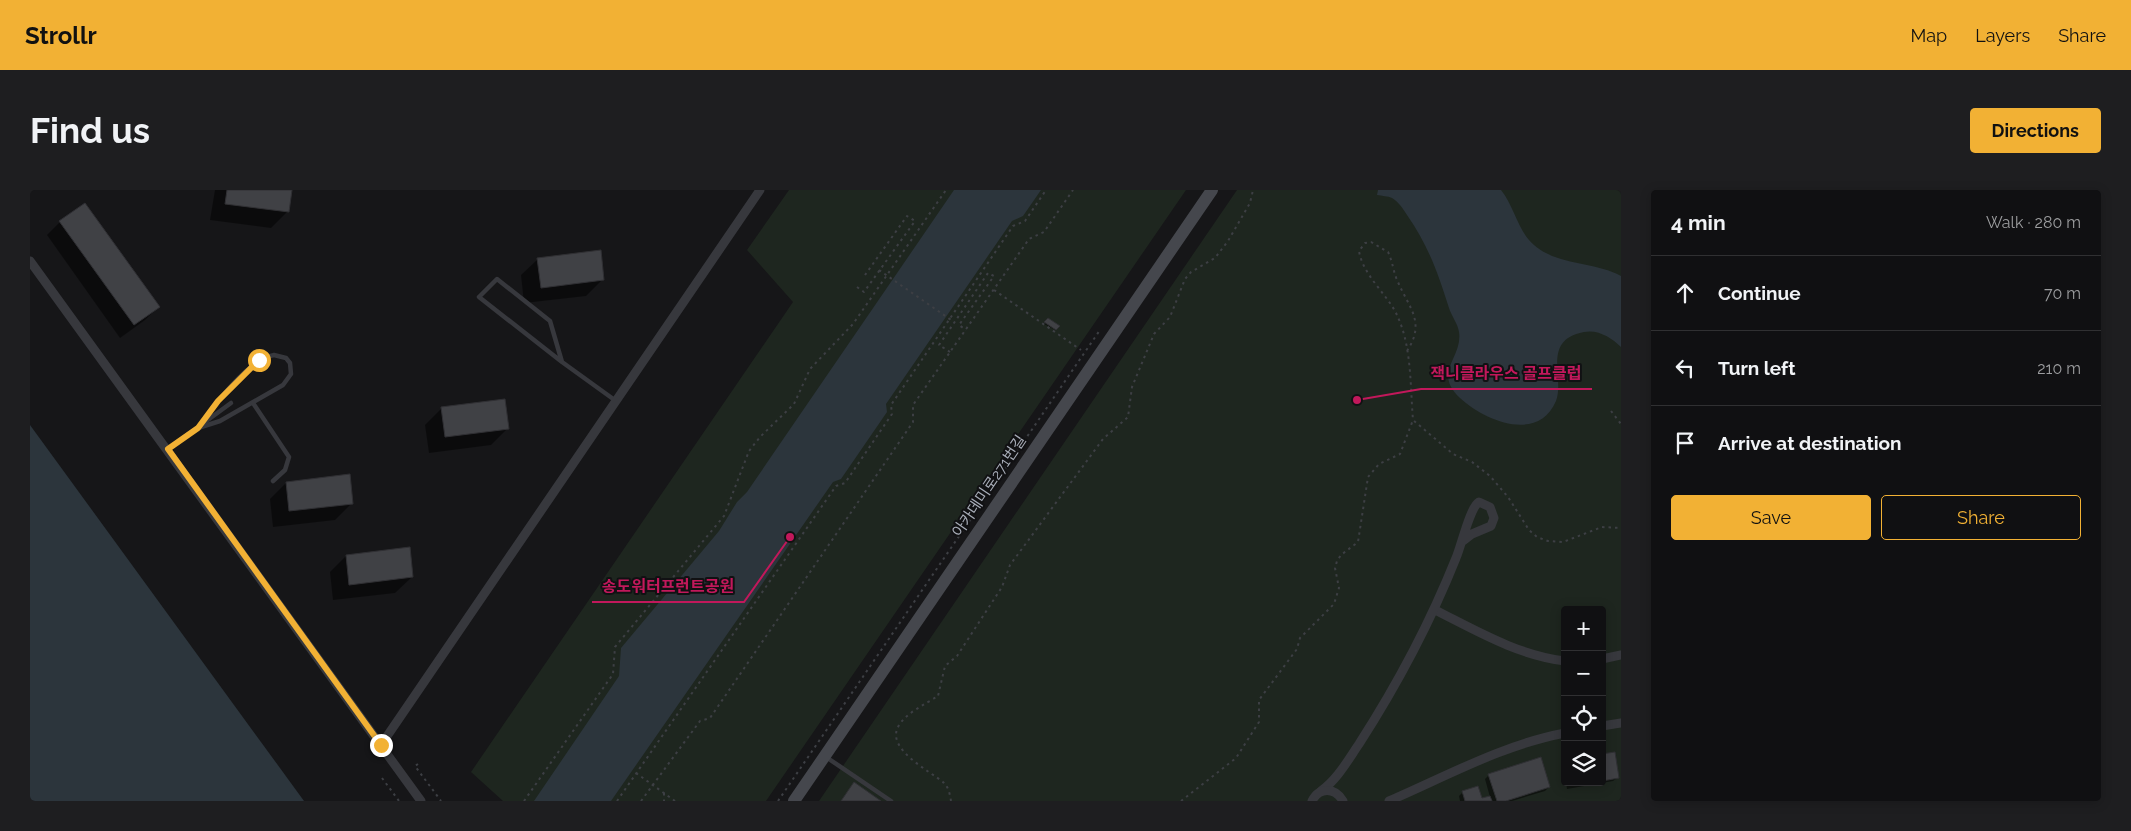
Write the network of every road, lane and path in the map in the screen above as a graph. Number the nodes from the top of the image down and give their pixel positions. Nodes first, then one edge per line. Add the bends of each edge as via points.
1 (760, 190) edge
2 (946, 190) edge
3 (1046, 190) edge
4 (1073, 190) edge
5 (1212, 190) edge
6 (1253, 190) edge
7 (30, 261) edge
8 (879, 270) junction
9 (865, 275) dead end
10 (856, 287) dead end
11 (994, 290) junction
12 (954, 322) junction
13 (1101, 328) dead end
14 (966, 330) junction
15 (1081, 350) dead end
16 (950, 352) junction
17 (1407, 352) junction
18 (562, 362) junction
19 (253, 402) junction
20 (616, 402) junction
21 (231, 404) dead end
22 (1611, 411) dead end
23 (1413, 420) junction
24 (1621, 424) edge
25 (198, 428) junction
26 (168, 449) junction
27 (273, 482) dead end
28 (1621, 528) edge
29 (1463, 542) dead end
30 (1435, 610) junction
31 (1621, 655) edge
32 (1606, 658) edge
33 (1561, 659) edge
34 (1621, 723) edge
35 (1606, 725) edge
36 (1561, 734) edge
37 (381, 745) junction
38 (824, 756) junction
39 (418, 764) dead end
40 (636, 773) junction
41 (382, 778) dead end
42 (1333, 780) junction
43 (652, 785) junction
44 (1321, 791) junction
45 (664, 793) junction
46 (1337, 793) junction
47 (1312, 800) edge
48 (399, 801) edge
49 (421, 801) edge
50 (441, 801) edge
51 (524, 801) edge
52 (617, 801) edge
53 (641, 801) edge
54 (664, 801) edge
55 (675, 801) edge
56 (778, 801) edge
57 (794, 801) edge
58 (891, 801) edge
59 (951, 801) edge
60 (1181, 801) edge
61 (1343, 801) edge
62 (1389, 801) edge

1 - 20 street
2 - 51 path via 853,324 814,364 794,404 749,451 724,516 615,647 613,674
3 - 40 path via 1026,221 1014,226 891,405 892,414 845,483 836,486
4 - 11 path via 1044,232 1029,240
5 - 38 street, 아카데미로271번길
6 - 59 path via 1250,203 1228,241 1215,258 1185,279 1170,317 1154,334 1132,387 1128,417 1103,439 1010,565 1002,587 957,656 945,666 938,696 898,727 897,735 909,758 945,784
7 - 26 street
8 - 9 path via 915,221 907,216
8 - 10 path via 864,292
8 - 12 path, bridge
11 - 14 path
11 - 15 path
12 - 14 path via 988,273 994,276 959,325
12 - 16 path via 939,344
13 - 56 path
14 - 16 path
16 - 43 path via 914,405 913,422 716,710 710,718 700,721
17 - 17 path via 1396,314 1361,263 1359,251 1365,243 1371,242 1388,252 1398,282 1414,313 1415,334
17 - 23 path
18 - 18 lane via 550,321 497,279 479,297
18 - 20 lane
19 - 25 lane via 220,421
19 - 25 lane via 289,380 291,369 286,358 274,355 259,360 218,401
19 - 27 lane via 289,457 285,470
20 - 37 street
21 - 25 lane
22 - 24 path
23 - 28 path via 1453,454 1472,462 1490,476 1537,537 1564,542 1602,527
23 - 60 path via 1400,454 1379,464 1368,477 1358,542 1341,555 1335,568 1340,588 1334,604 1300,638 1296,649 1259,700 1259,722 1236,758
25 - 26 lane
26 - 37 street
29 - 30 street
30 - 33 street via 1506,646 1532,655
30 - 42 street via 1382,708
31 - 32 street
34 - 35 street
36 - 62 street via 1491,754
37 - 49 street
38 - 57 street, 아카데미로271번길
38 - 58 lane
39 - 50 path via 415,766
40 - 43 path
40 - 52 path
41 - 48 path
42 - 44 street
42 - 46 street
43 - 45 path
43 - 53 path
44 - 46 street
44 - 47 street
45 - 54 path
45 - 55 path
46 - 61 street

